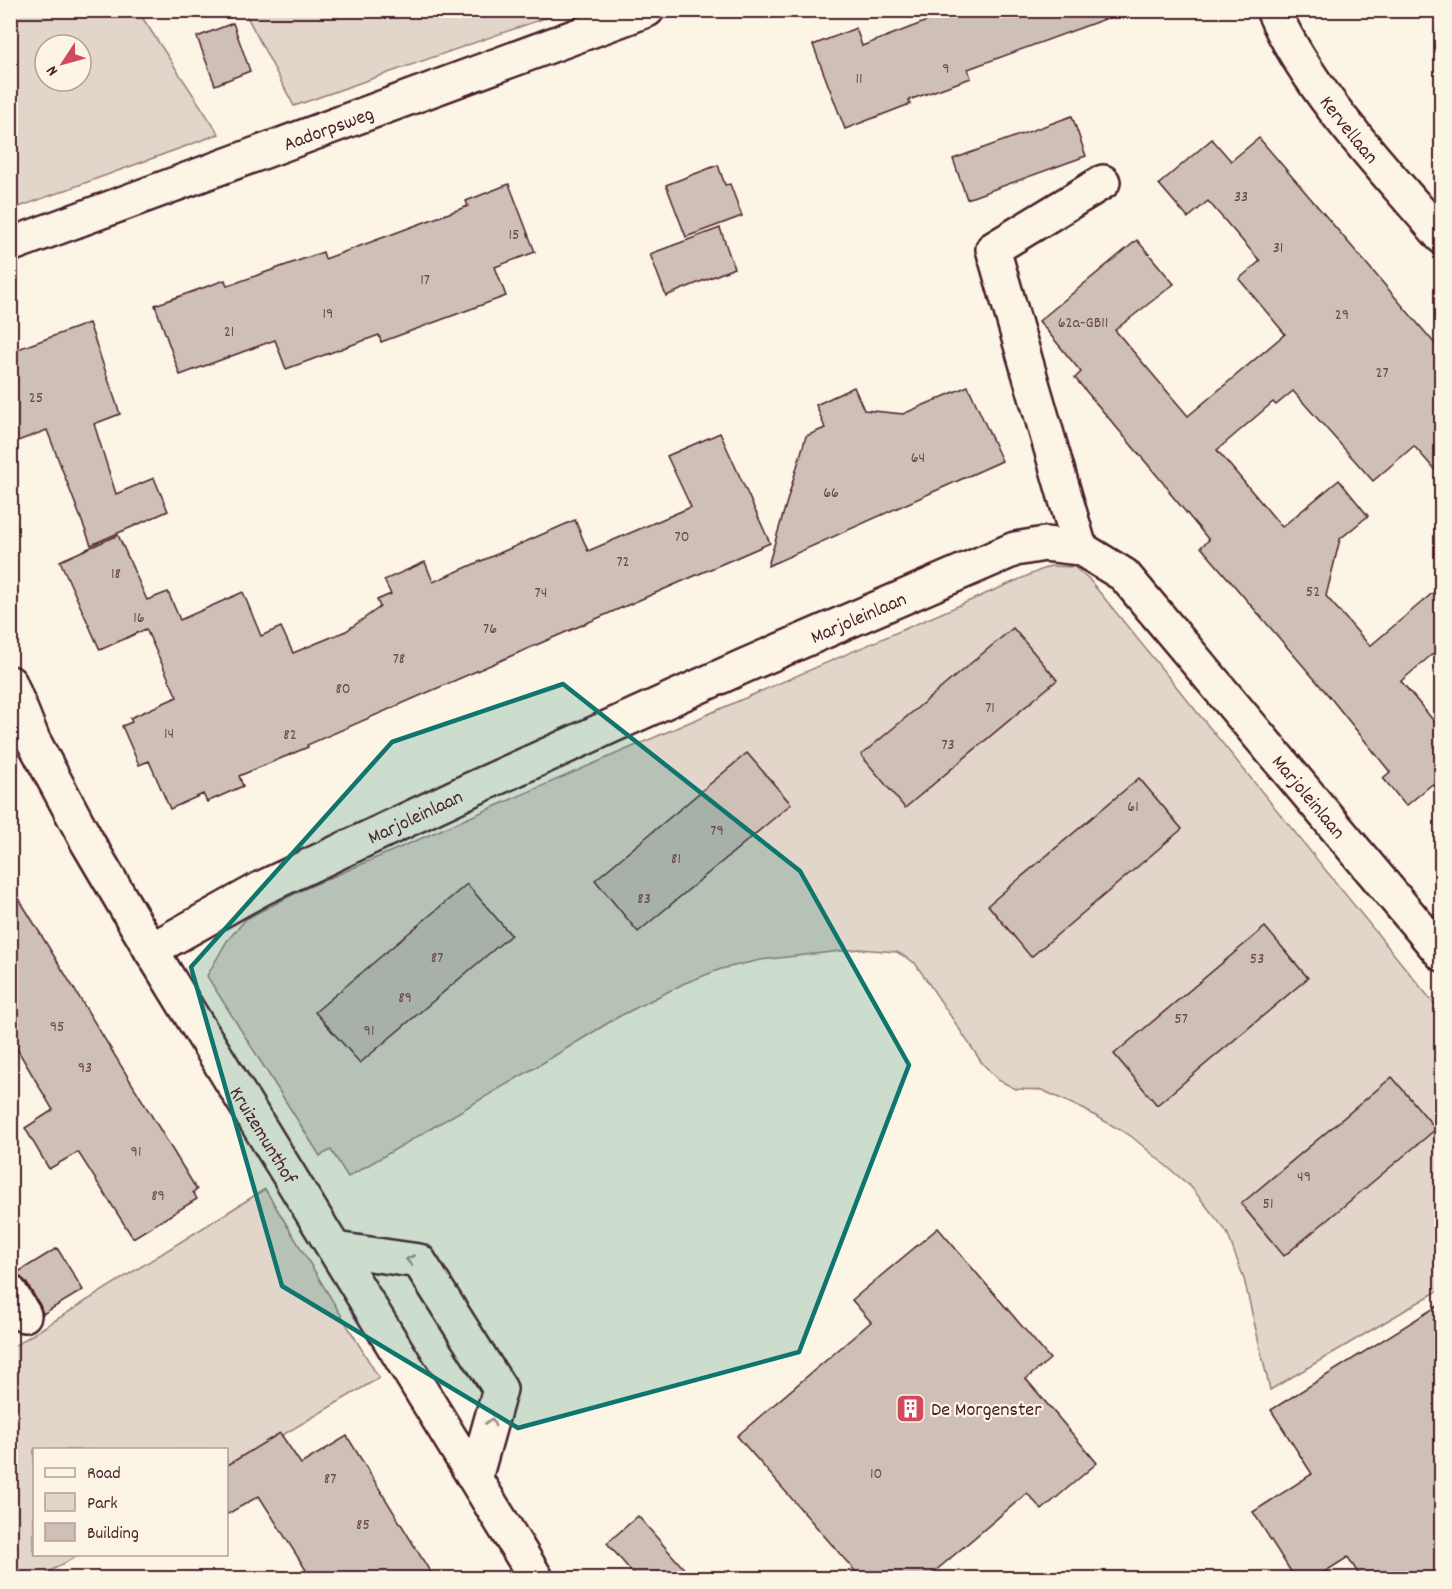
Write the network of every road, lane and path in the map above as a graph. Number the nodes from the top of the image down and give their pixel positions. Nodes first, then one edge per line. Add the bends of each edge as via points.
1 (647, 10) edge
2 (1273, 10) edge
3 (1103, 182) dead end
4 (1442, 237) edge
5 (10, 245) edge
6 (1080, 548) junction
7 (10, 683) edge
8 (22, 745) edge
9 (151, 950) junction
10 (1442, 954) edge
11 (335, 1249) junction
12 (475, 1478) junction
13 (536, 1578) edge

1 - 5 street, Aadorpsweg
2 - 4 street, Kervellaan via 1283,33 1329,102
3 - 6 street via 993,249
6 - 9 street, Marjoleinlaan via 1045,544 1015,549 472,789 262,888
6 - 10 street, Marjoleinlaan via 1124,575
7 - 8 street, Kruizemunthof
8 - 9 street, Kruizemunthof via 88,843
9 - 11 street, Kruizemunthof
11 - 12 street, Kruizemunthof
12 -> 11 street via 500,1389 419,1261
12 - 13 street, Kruizemunthof

